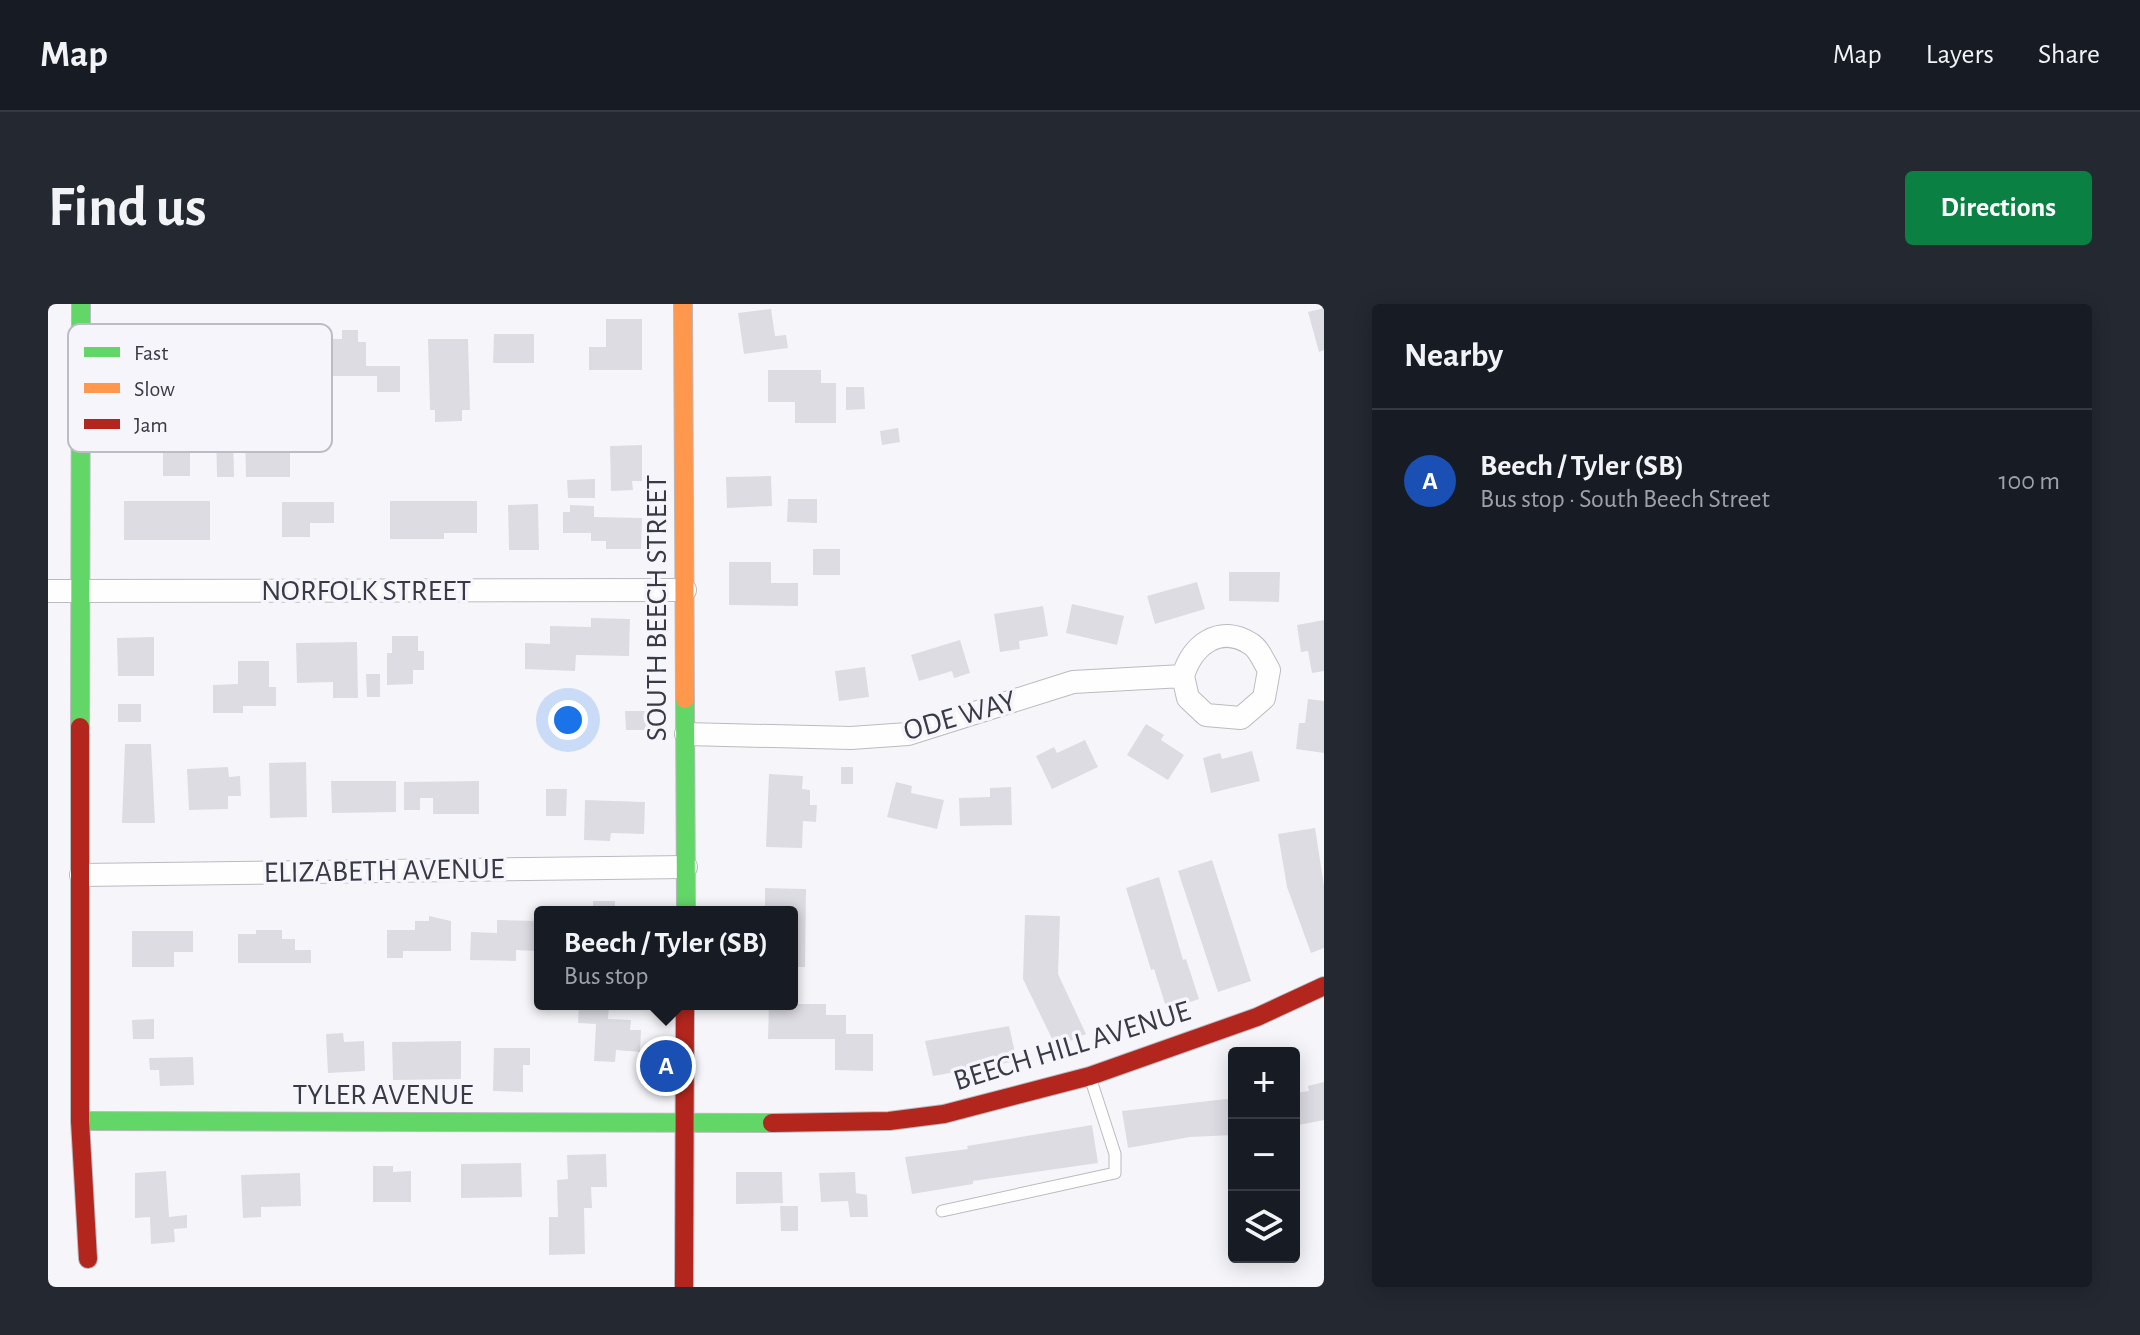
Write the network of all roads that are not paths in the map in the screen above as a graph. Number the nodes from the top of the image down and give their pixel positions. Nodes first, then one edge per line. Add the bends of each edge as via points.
1 (81, 304) edge
2 (683, 304) edge
3 (81, 324) edge
4 (80, 452) edge
5 (685, 590) junction
6 (48, 591) edge
7 (80, 591) junction
8 (1183, 676) dead end
9 (686, 734) junction
10 (686, 867) junction
11 (81, 875) junction
12 (686, 906) edge
13 (1324, 986) edge
14 (685, 1010) edge
15 (1090, 1076) junction
16 (80, 1121) junction
17 (684, 1125) junction
18 (942, 1211) dead end
19 (88, 1259) dead end
20 (684, 1287) edge

1 - 3 street
2 - 5 street, SOUTH BEECH STREET
4 - 7 street
5 - 7 street, NORFOLK STREET
5 - 9 street, SOUTH BEECH STREET
6 - 7 street, NORFOLK STREET
7 - 11 street
8 - 9 street, ODE WAY via 1073,682 908,734
9 - 10 street, SOUTH BEECH STREET
10 - 11 street, ELIZABETH AVENUE
10 - 12 street, SOUTH BEECH STREET
11 - 16 street
13 - 15 street, BEECH HILL AVENUE via 1257,1017
14 - 17 street
15 - 17 street, BEECH HILL AVENUE via 989,1104 903,1119 833,1125
15 - 18 lane via 1115,1154 1115,1173
16 - 17 street, TYLER AVENUE
16 - 19 street
17 - 20 street

